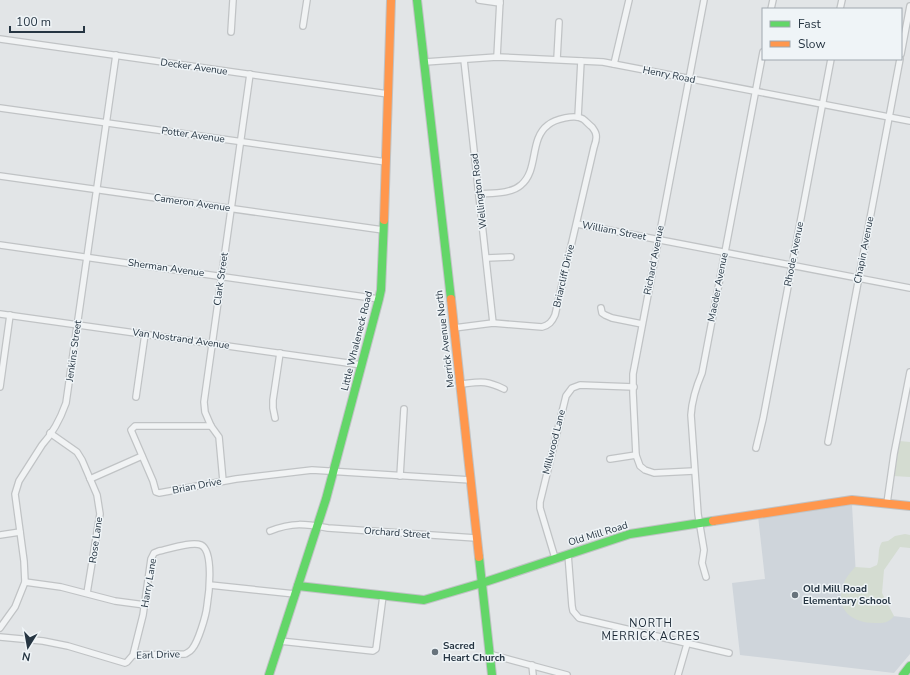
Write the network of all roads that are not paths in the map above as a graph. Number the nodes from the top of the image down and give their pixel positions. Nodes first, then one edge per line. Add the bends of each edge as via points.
1 (233, 0) edge
2 (307, 0) edge
3 (391, 0) edge
4 (417, 0) edge
5 (479, 0) edge
6 (629, 0) edge
7 (704, 0) edge
8 (500, 2) edge
9 (910, 6) edge
10 (559, 22) dead end
11 (304, 26) dead end
12 (231, 32) dead end
13 (0, 39) edge
14 (902, 49) edge
15 (116, 55) junction
16 (497, 58) junction
17 (762, 58) edge
18 (464, 60) junction
19 (557, 60) junction
20 (831, 60) edge
21 (900, 60) edge
22 (581, 61) junction
23 (425, 62) junction
24 (614, 64) junction
25 (250, 74) junction
26 (689, 79) junction
27 (756, 92) junction
28 (388, 94) junction
29 (822, 104) junction
30 (0, 108) edge
31 (578, 117) junction
32 (889, 117) junction
33 (910, 121) edge
34 (106, 122) junction
35 (241, 142) junction
36 (386, 162) junction
37 (0, 176) edge
38 (97, 190) junction
39 (479, 194) junction
40 (231, 209) junction
41 (577, 224) junction
42 (383, 230) junction
43 (658, 240) junction
44 (0, 245) edge
45 (725, 253) junction
46 (87, 257) junction
47 (511, 257) dead end
48 (487, 258) junction
49 (792, 266) junction
50 (222, 276) junction
51 (858, 278) junction
52 (910, 288) edge
53 (379, 299) junction
54 (601, 308) dead end
55 (0, 314) edge
56 (10, 315) junction
57 (493, 323) junction
58 (642, 324) junction
59 (78, 325) junction
60 (454, 328) junction
61 (145, 334) junction
62 (212, 344) junction
63 (280, 353) junction
64 (362, 365) junction
65 (910, 372) edge
66 (461, 384) junction
67 (0, 387) edge
68 (634, 387) junction
69 (504, 389) dead end
70 (136, 397) dead end
71 (404, 409) dead end
72 (275, 418) dead end
73 (211, 426) junction
74 (50, 433) junction
75 (828, 442) dead end
76 (756, 448) dead end
77 (636, 455) junction
78 (142, 456) junction
79 (610, 459) dead end
80 (334, 471) junction
81 (694, 471) junction
82 (400, 476) junction
83 (90, 479) junction
84 (471, 480) junction
85 (223, 481) junction
86 (887, 503) junction
87 (910, 506) edge
88 (700, 523) junction
89 (317, 526) junction
90 (270, 531) dead end
91 (20, 532) junction
92 (0, 535) edge
93 (476, 538) junction
94 (568, 554) junction
95 (555, 558) junction
96 (706, 577) dead end
97 (25, 582) junction
98 (482, 583) junction
99 (210, 585) junction
100 (296, 590) junction
101 (87, 593) junction
102 (383, 596) junction
103 (145, 605) junction
104 (0, 628) edge
105 (0, 637) edge
106 (280, 641) junction
107 (687, 644) junction
108 (729, 653) dead end
109 (489, 654) junction
110 (133, 655) junction
111 (532, 665) junction
112 (910, 666) edge
113 (269, 675) edge
114 (492, 675) edge
115 (533, 675) edge
116 (567, 675) edge
117 (678, 675) edge
118 (903, 675) edge

1 - 12 street
2 - 11 street
3 - 28 street, Little Whaleneck Road
4 - 23 street, Merrick Avenue North
5 - 8 street
6 - 24 street
7 - 26 street, Richard Avenue
8 - 16 street
9 - 14 street
10 - 19 street
13 - 15 street, Decker Avenue
15 - 25 street, Decker Avenue
15 - 34 street, Jenkins Street
16 - 18 street, Henry Road
16 - 19 street, Henry Road
17 - 27 street, Maeder Avenue
18 - 23 street, Henry Road
18 - 39 street, Wellington Road
19 - 22 street, Henry Road
20 - 29 street, Rhode Avenue
21 - 32 street, Chapin Avenue
22 - 24 street, Henry Road
22 - 31 street
23 - 60 street, Merrick Avenue North
24 - 26 street, Henry Road
25 - 28 street, Decker Avenue
25 - 35 street, Clark Street
26 - 27 street, Henry Road
26 - 43 street, Richard Avenue
27 - 29 street, Henry Road
27 - 45 street, Maeder Avenue
28 - 36 street, Little Whaleneck Road
29 - 32 street, Henry Road
29 - 49 street, Rhode Avenue
30 - 34 street, Potter Avenue
31 - 39 street via 556,120 543,129 530,173 521,185 511,190
31 - 41 street, Briarcliff Drive via 590,125 596,135
32 - 33 street, Henry Road
32 - 51 street, Chapin Avenue
34 - 35 street, Potter Avenue
34 - 38 street, Jenkins Street
35 - 36 street, Potter Avenue
35 - 40 street, Clark Street
36 - 42 street, Little Whaleneck Road
37 - 38 street, Cameron Avenue
38 - 40 street, Cameron Avenue
38 - 46 street, Jenkins Street
39 - 48 street, Wellington Road
40 - 42 street, Cameron Avenue
40 - 50 street, Clark Street
41 - 43 street, William Street
41 - 57 street, Briarcliff Drive via 552,321 542,327
42 - 53 street, Little Whaleneck Road
43 - 45 street, William Street
43 - 58 street, Richard Avenue
44 - 46 street, Sherman Avenue
45 - 49 street, William Street
45 - 81 street, Maeder Avenue via 702,373 692,402
46 - 50 street, Sherman Avenue
46 - 59 street, Jenkins Street
47 - 48 street
48 - 57 street, Wellington Road
49 - 51 street, William Street
49 - 76 street, Rhode Avenue
50 - 53 street, Sherman Avenue
50 - 62 street, Clark Street
51 - 52 street, William Street
51 - 75 street, Chapin Avenue
53 - 64 street, Little Whaleneck Road
54 - 58 street via 602,313 608,317
55 - 56 street, Van Nostrand Avenue
56 - 59 street, Van Nostrand Avenue
56 - 67 street
57 - 60 street, Briarcliff Drive
58 - 68 street, Richard Avenue via 634,367
59 - 61 street, Van Nostrand Avenue
59 - 74 street, Jenkins Street via 66,403 62,415
60 - 66 street, Merrick Avenue North
61 - 62 street, Van Nostrand Avenue
61 - 70 street
62 - 63 street, Van Nostrand Avenue
62 - 73 street, Clark Street via 204,402
63 - 64 street, Van Nostrand Avenue
63 - 72 street via 273,400
64 - 80 street, Little Whaleneck Road
65 - 86 street
66 - 69 street via 485,382
66 - 84 street, Merrick Avenue North
68 - 77 street, Richard Avenue
68 - 95 street, Millwood Lane via 580,385 572,388 566,396 540,502
71 - 82 street
73 - 78 street via 135,426 131,430
73 - 85 street, Clark Street via 219,437
74 - 83 street, Rose Lane via 77,452
74 - 91 street, Jenkins Street via 16,488
77 - 79 street
77 - 81 street via 640,466 650,472
78 - 83 street
78 - 85 street, Brian Drive via 156,492 159,493
80 - 82 street, Brian Drive
80 - 85 street, Brian Drive via 312,470
80 - 89 street, Little Whaleneck Road
81 - 88 street, Maeder Avenue
82 - 84 street, Brian Drive
83 - 101 street, Rose Lane via 97,495 100,514
84 - 93 street, Merrick Avenue North
86 - 87 street, Old Mill Road
86 - 88 street, Old Mill Road via 852,500
88 - 94 street, Old Mill Road via 630,534
88 - 96 street, Maeder Avenue via 704,550 702,563
89 - 90 street, Orchard Street via 297,524
89 - 93 street, Orchard Street
89 - 100 street, Little Whaleneck Road
91 - 92 street
91 - 97 street, Jenkins Street
93 - 98 street, Merrick Avenue North
94 - 95 street, Old Mill Road
94 - 107 street via 572,606 579,618
95 - 98 street, Old Mill Road
97 - 101 street
97 - 104 street, Jenkins Street via 15,607
98 - 102 street, Old Mill Road via 424,600
98 - 109 street, Merrick Avenue North
99 - 100 street
99 - 103 street, Harry Lane via 208,554 203,546 192,544 159,551 151,558
99 - 110 street, Earl Drive via 207,608 196,644 190,652
100 - 102 street, Old Mill Road
100 - 106 street, Little Whaleneck Road
101 - 103 street via 115,601
102 - 106 street via 376,649 373,651
103 - 110 street, Harry Lane
105 - 110 street, Earl Drive via 68,646 125,662
106 - 113 street, Little Whaleneck Road
107 - 108 street
107 - 117 street
109 - 111 street
109 - 114 street, Merrick Avenue North
111 - 115 street
111 - 116 street
112 - 118 street

